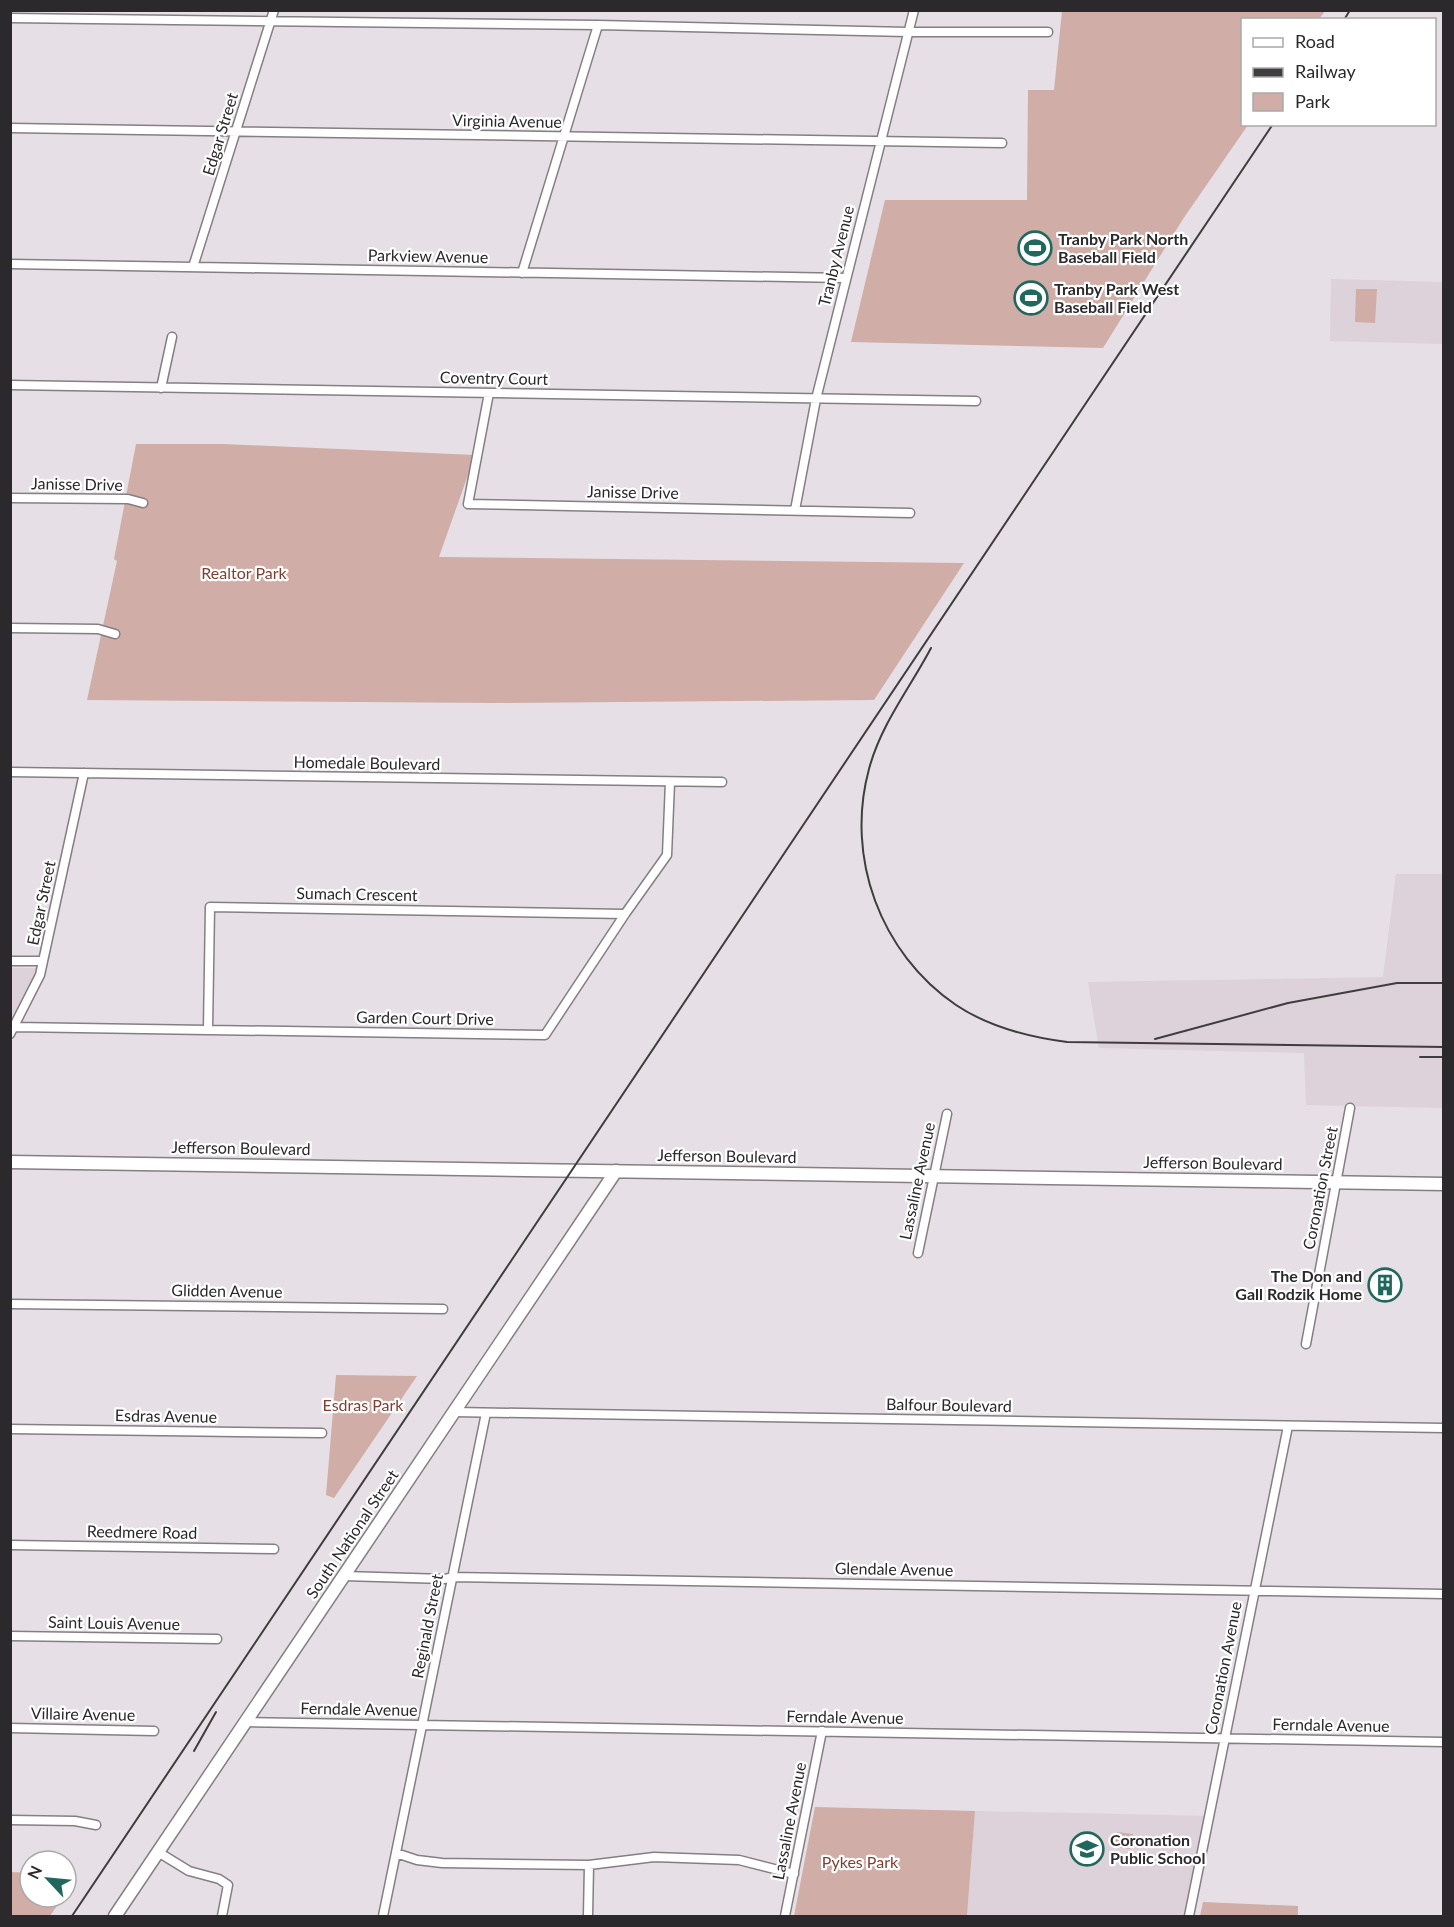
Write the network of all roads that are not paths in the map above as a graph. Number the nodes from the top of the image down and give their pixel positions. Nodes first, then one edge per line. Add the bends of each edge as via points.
1 (274, 10) edge
2 (914, 10) edge
3 (10, 18) edge
4 (271, 21) junction
5 (598, 25) junction
6 (909, 32) junction
7 (1048, 32) dead end
8 (10, 128) edge
9 (237, 131) junction
10 (562, 137) junction
11 (882, 141) junction
12 (1002, 143) dead end
13 (10, 264) edge
14 (193, 267) junction
15 (522, 273) junction
16 (845, 278) junction
17 (172, 337) dead end
18 (10, 385) edge
19 (160, 388) junction
20 (489, 393) junction
21 (816, 399) junction
22 (976, 401) dead end
23 (10, 498) edge
24 (143, 503) dead end
25 (795, 510) junction
26 (910, 513) dead end
27 (10, 628) edge
28 (115, 633) dead end
29 (10, 772) edge
30 (84, 772) junction
31 (670, 782) junction
32 (722, 782) dead end
33 (625, 914) junction
34 (10, 961) edge
35 (43, 961) junction
36 (208, 1029) junction
37 (12, 1031) edge
38 (1350, 1108) dead end
39 (947, 1114) dead end
40 (10, 1162) edge
41 (616, 1171) junction
42 (934, 1175) junction
43 (1335, 1182) junction
44 (1443, 1184) edge
45 (918, 1253) dead end
46 (10, 1304) edge
47 (443, 1309) dead end
48 (1306, 1344) dead end
49 (454, 1412) junction
50 (486, 1413) junction
51 (1288, 1426) junction
52 (1443, 1428) edge
53 (10, 1429) edge
54 (322, 1433) dead end
55 (10, 1545) edge
56 (274, 1549) dead end
57 (344, 1576) junction
58 (452, 1577) junction
59 (1254, 1590) junction
60 (1443, 1594) edge
61 (10, 1636) edge
62 (217, 1639) dead end
63 (246, 1722) junction
64 (422, 1725) junction
65 (10, 1728) edge
66 (154, 1731) dead end
67 (822, 1731) junction
68 (1224, 1738) junction
69 (1443, 1742) edge
70 (10, 1820) edge
71 (96, 1825) dead end
72 (158, 1852) junction
73 (396, 1853) junction
74 (589, 1865) junction
75 (794, 1874) junction
76 (115, 1917) edge
77 (222, 1917) edge
78 (383, 1917) edge
79 (588, 1917) edge
80 (785, 1917) edge
81 (1189, 1917) edge

1 - 4 street, Edgar Street
2 - 6 street, Tranby Avenue
3 - 4 street
4 - 5 street
4 - 9 street, Edgar Street
5 - 6 street
5 - 10 street
6 - 7 street
6 - 11 street, Tranby Avenue
8 - 9 street, Virginia Avenue
9 - 10 street, Virginia Avenue
9 - 14 street, Edgar Street
10 - 11 street, Virginia Avenue
10 - 15 street
11 - 12 street, Virginia Avenue
11 - 16 street, Tranby Avenue
13 - 14 street, Parkview Avenue
14 - 15 street, Parkview Avenue
15 - 16 street, Parkview Avenue
16 - 21 street, Tranby Avenue
17 - 19 street
18 - 19 street, Coventry Court
19 - 20 street, Coventry Court
20 - 21 street, Coventry Court
20 - 25 street, Janisse Drive via 468,504
21 - 22 street, Coventry Court
21 - 25 street, Tranby Avenue
23 - 24 street, Janisse Drive via 128,499
25 - 26 street, Janisse Drive
27 - 28 street via 98,629
29 - 30 street, Homedale Boulevard
30 - 31 street, Homedale Boulevard
30 - 35 street, Edgar Street
31 - 32 street, Homedale Boulevard
31 - 33 street, Garden Court Drive via 667,855
33 - 36 street, Garden Court Drive via 545,1035
33 - 36 street, Sumach Crescent via 210,907
34 - 35 street
35 - 37 street, Edgar Street
36 - 37 street, Garden Court Drive
38 - 43 street, Coronation Street
39 - 42 street, Lassaline Avenue
40 - 41 street, Jefferson Boulevard
41 - 42 street, Jefferson Boulevard
41 - 49 street, South National Street
42 - 43 street, Jefferson Boulevard
42 - 45 street, Lassaline Avenue
43 - 44 street, Jefferson Boulevard
43 - 48 street, Coronation Street
46 - 47 street, Glidden Avenue
49 - 50 street, Balfour Boulevard
49 - 57 street, South National Street
50 - 51 street, Balfour Boulevard
50 - 58 street, Reginald Street
51 - 52 street, Balfour Boulevard
51 - 59 street, Coronation Avenue
53 - 54 street, Esdras Avenue
55 - 56 street, Reedmere Road
57 - 58 street, Glendale Avenue
57 - 63 street, South National Street
58 - 59 street, Glendale Avenue
58 - 64 street, Reginald Street
59 - 60 street, Glendale Avenue
59 - 68 street, Coronation Avenue
61 - 62 street, Saint Louis Avenue
63 - 64 street, Ferndale Avenue
63 - 72 street, South National Street
64 - 67 street, Ferndale Avenue
64 - 73 street, Reginald Street
65 - 66 street, Villaire Avenue
67 - 68 street, Ferndale Avenue
67 - 75 street, Lassaline Avenue
68 - 69 street, Ferndale Avenue
68 - 81 street, Coronation Avenue
70 - 71 street
72 - 76 street, South National Street
72 - 77 street via 189,1871 219,1879 228,1886
73 - 74 street via 442,1863
73 - 78 street, Reginald Street
74 - 75 street via 654,1857 739,1860
74 - 79 street
75 - 80 street, Lassaline Avenue

